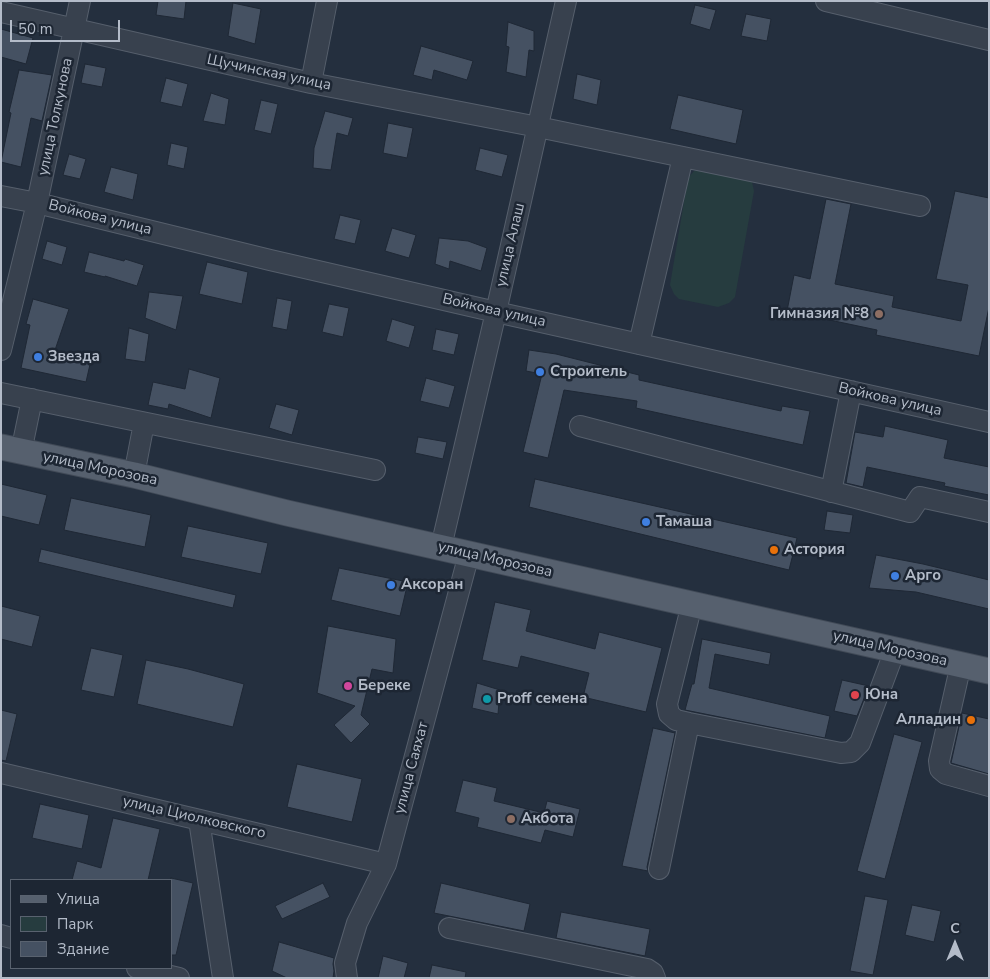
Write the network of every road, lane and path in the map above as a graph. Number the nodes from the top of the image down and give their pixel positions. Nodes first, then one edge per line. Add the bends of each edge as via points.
1 (80, 1) edge
2 (327, 1) edge
3 (566, 1) edge
4 (826, 1) edge
5 (1, 12) edge
6 (74, 29) junction
7 (989, 40) edge
8 (311, 83) junction
9 (538, 127) junction
10 (683, 157) junction
11 (1, 196) edge
12 (37, 203) junction
13 (920, 206) dead end
14 (496, 312) junction
15 (639, 344) junction
16 (1, 350) edge
17 (851, 391) junction
18 (1, 393) edge
19 (32, 399) junction
20 (144, 422) junction
21 (989, 422) edge
22 (580, 426) dead end
23 (11, 449) edge
24 (376, 470) dead end
25 (134, 475) junction
26 (831, 492) junction
27 (989, 512) edge
28 (441, 548) junction
29 (469, 554) junction
30 (692, 604) junction
31 (895, 650) junction
32 (961, 664) junction
33 (989, 670) edge
34 (689, 723) junction
35 (1, 773) edge
36 (989, 786) edge
37 (199, 820) junction
38 (386, 864) junction
39 (659, 870) dead end
40 (450, 928) dead end
41 (141, 969) edge
42 (179, 978) edge
43 (222, 978) edge
44 (347, 978) edge
45 (655, 978) edge

1 - 6 street, улица Толкунова
2 - 8 street
3 - 9 street, улица Алаш
4 - 7 street
5 - 6 street, Щучинская улица
6 - 8 street, Щучинская улица
6 - 12 street, улица Толкунова
8 - 9 street, Щучинская улица
9 - 10 street, Щучинская улица
9 - 14 street, улица Алаш
10 - 13 street, Щучинская улица
10 - 15 street
11 - 12 street, Войкова улица
12 - 14 street, Войкова улица
12 - 16 street, улица Толкунова
14 - 15 street, Войкова улица
14 - 28 street, улица Алаш
15 - 17 street, Войкова улица
17 - 21 street, Войкова улица
17 - 26 street
18 - 19 street
19 - 20 street
19 - 23 street
20 - 24 street
20 - 25 street
22 - 26 street
23 - 25 main road, улица Морозова
25 - 28 main road, улица Морозова
26 - 27 street via 910,512 920,497
28 - 29 main road, улица Морозова
29 - 30 main road, улица Морозова
29 - 38 street, улица Саяхат
30 - 31 main road, улица Морозова
30 - 34 street via 667,704 669,714 676,720
31 - 32 main road, улица Морозова
31 - 34 street via 860,743 851,752 841,753
32 - 33 main road, улица Морозова
32 - 36 street via 939,761 940,769 946,774
34 - 39 street
35 - 37 street, улица Циолковского
37 - 38 street, улица Циолковского
37 - 43 street
38 - 44 street, улица Саяхат via 357,923 345,963
40 - 45 street via 647,969
41 - 42 street

